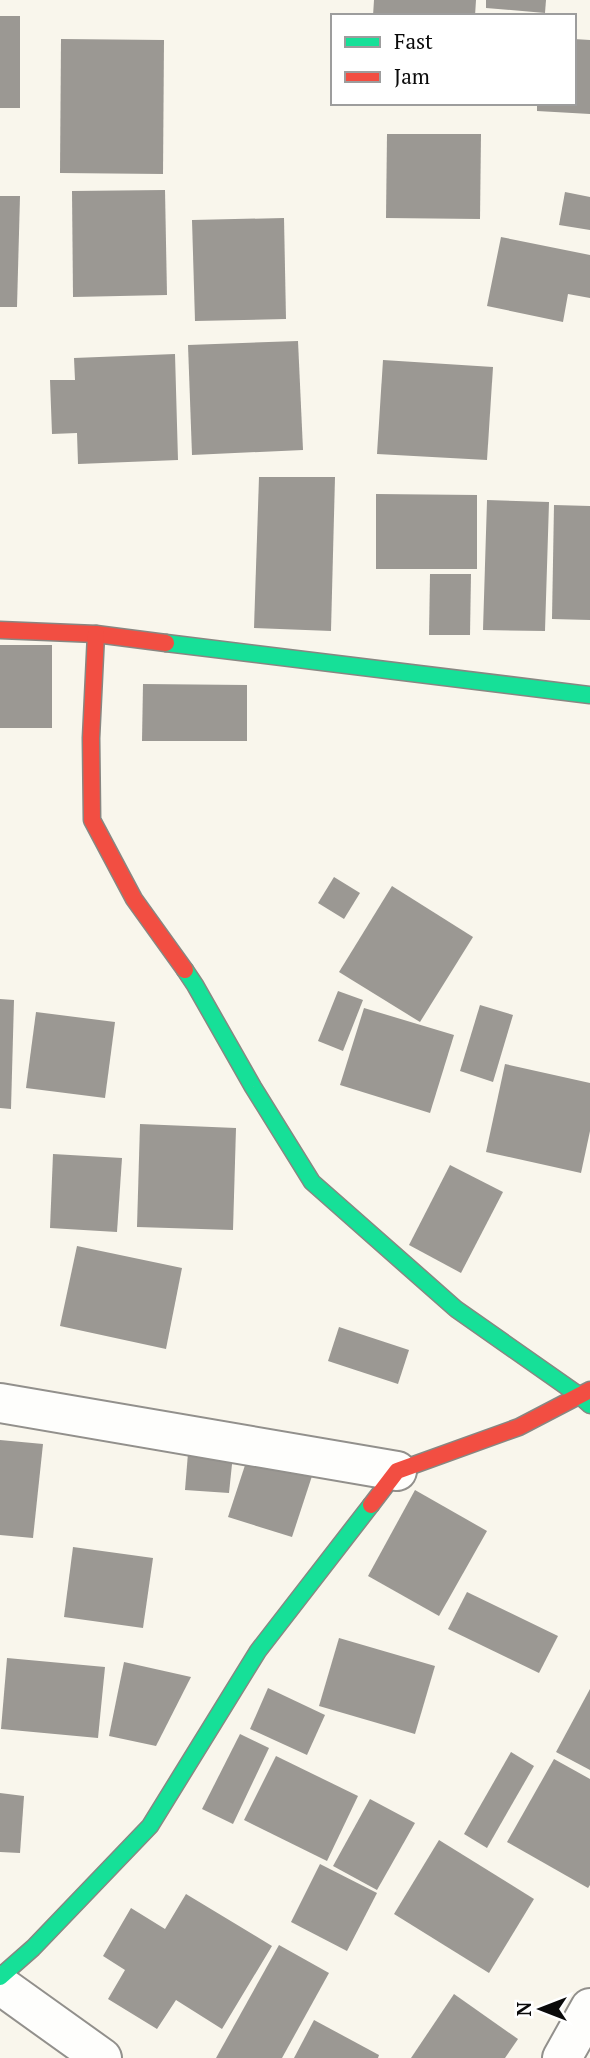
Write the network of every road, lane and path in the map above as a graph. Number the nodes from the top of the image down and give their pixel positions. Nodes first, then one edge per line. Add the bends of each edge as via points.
1 (0, 630) edge
2 (96, 634) junction
3 (590, 695) edge
4 (587, 1397) edge
5 (0, 1403) edge
6 (397, 1471) junction
7 (0, 1977) edge
8 (0, 1985) edge
9 (590, 2008) edge
10 (102, 2058) edge
11 (562, 2058) edge

1 - 2 street
2 - 3 street
2 - 4 street via 92,820 134,900 195,985 312,1182 456,1309
4 - 6 street
5 - 6 street
6 - 7 street via 258,1651 149,1826
8 - 10 street
9 - 11 street

